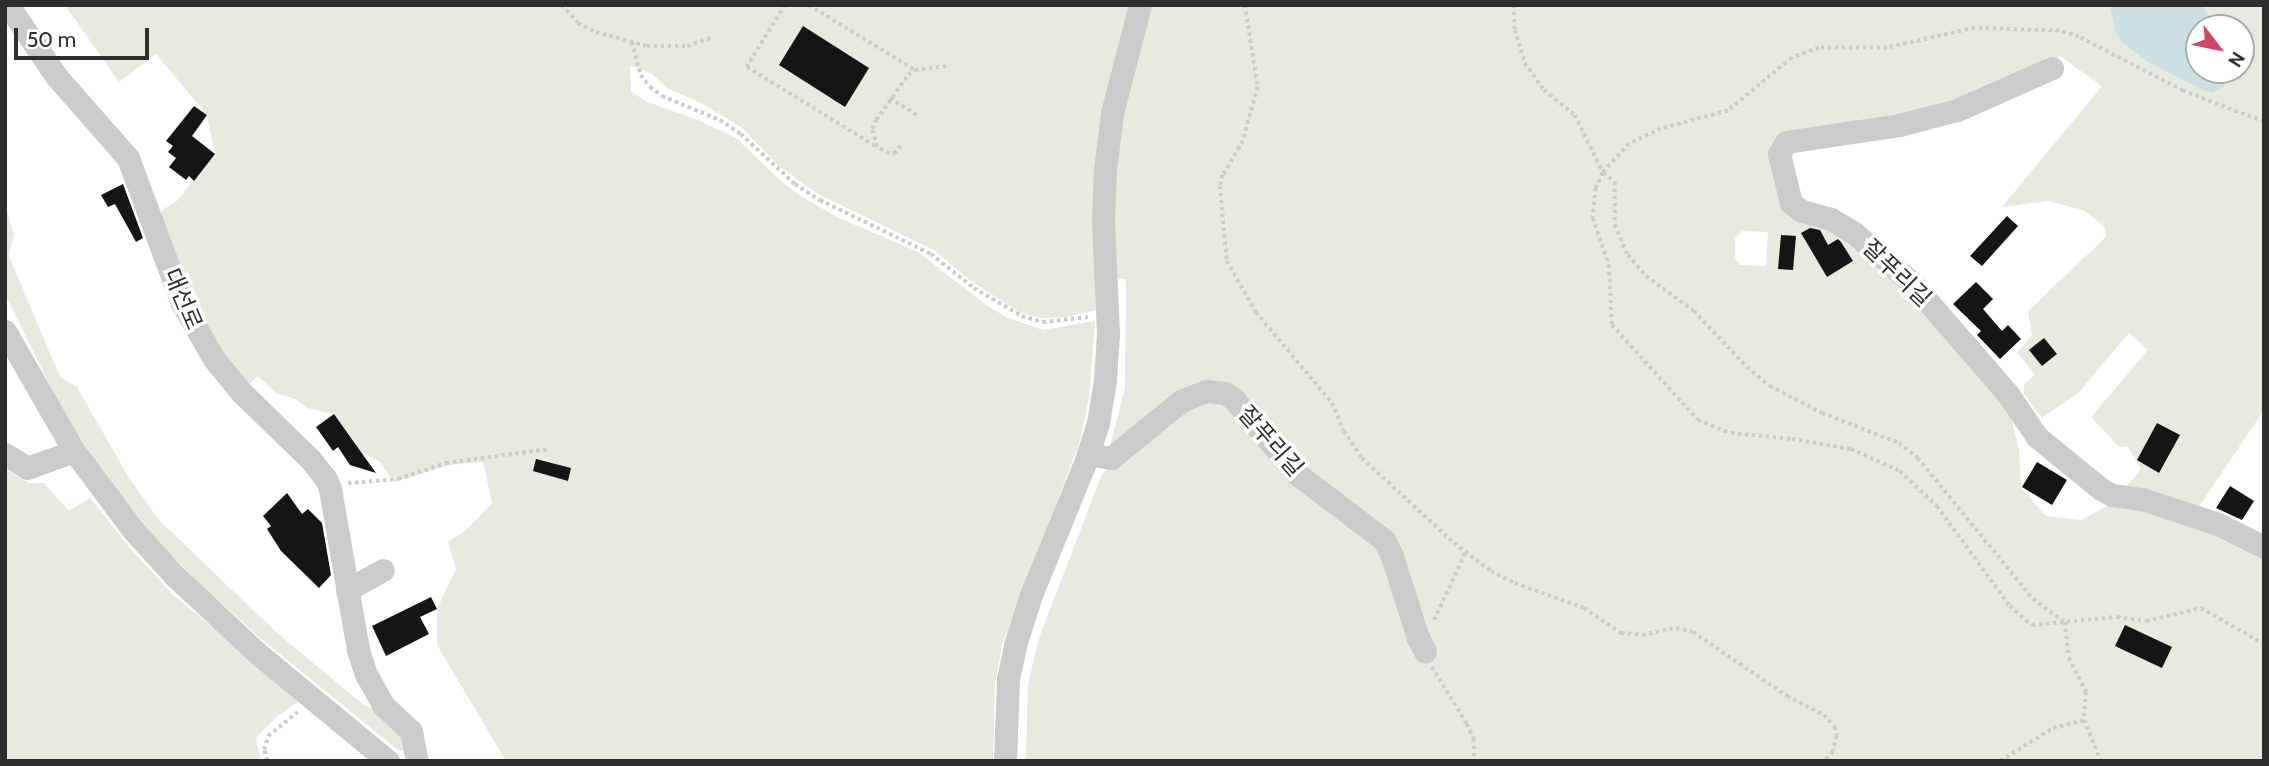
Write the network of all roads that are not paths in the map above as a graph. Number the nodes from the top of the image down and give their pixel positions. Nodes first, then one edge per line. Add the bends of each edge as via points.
1 (8, 5) edge
2 (1140, 5) edge
3 (2052, 68) dead end
4 (5, 331) edge
5 (74, 451) junction
6 (5, 454) edge
7 (1088, 454) junction
8 (2264, 548) edge
9 (383, 570) dead end
10 (347, 590) junction
11 (1425, 651) road end
12 (388, 761) edge
13 (417, 761) edge
14 (1004, 761) edge

1 - 10 street, 대선로 via 56,76 128,158 182,303 214,359 240,393 311,460 328,484
2 - 7 street via 1112,113 1105,170 1105,380
3 - 8 street, 잘푸리길 via 1957,110 1900,125 1786,142 1779,154 1791,203 1854,233 1910,281 2008,394 2037,438 2101,489 2218,524
4 - 5 street
5 - 6 street via 27,468
5 - 12 street via 174,575 255,651
7 - 11 street, 잘푸리길 via 1111,458 1181,401 1206,391 1225,393 1297,474 1384,540
7 - 14 street via 1015,645 1008,679
9 - 10 street
10 - 13 street, 대선로 via 366,674 383,705 411,731

